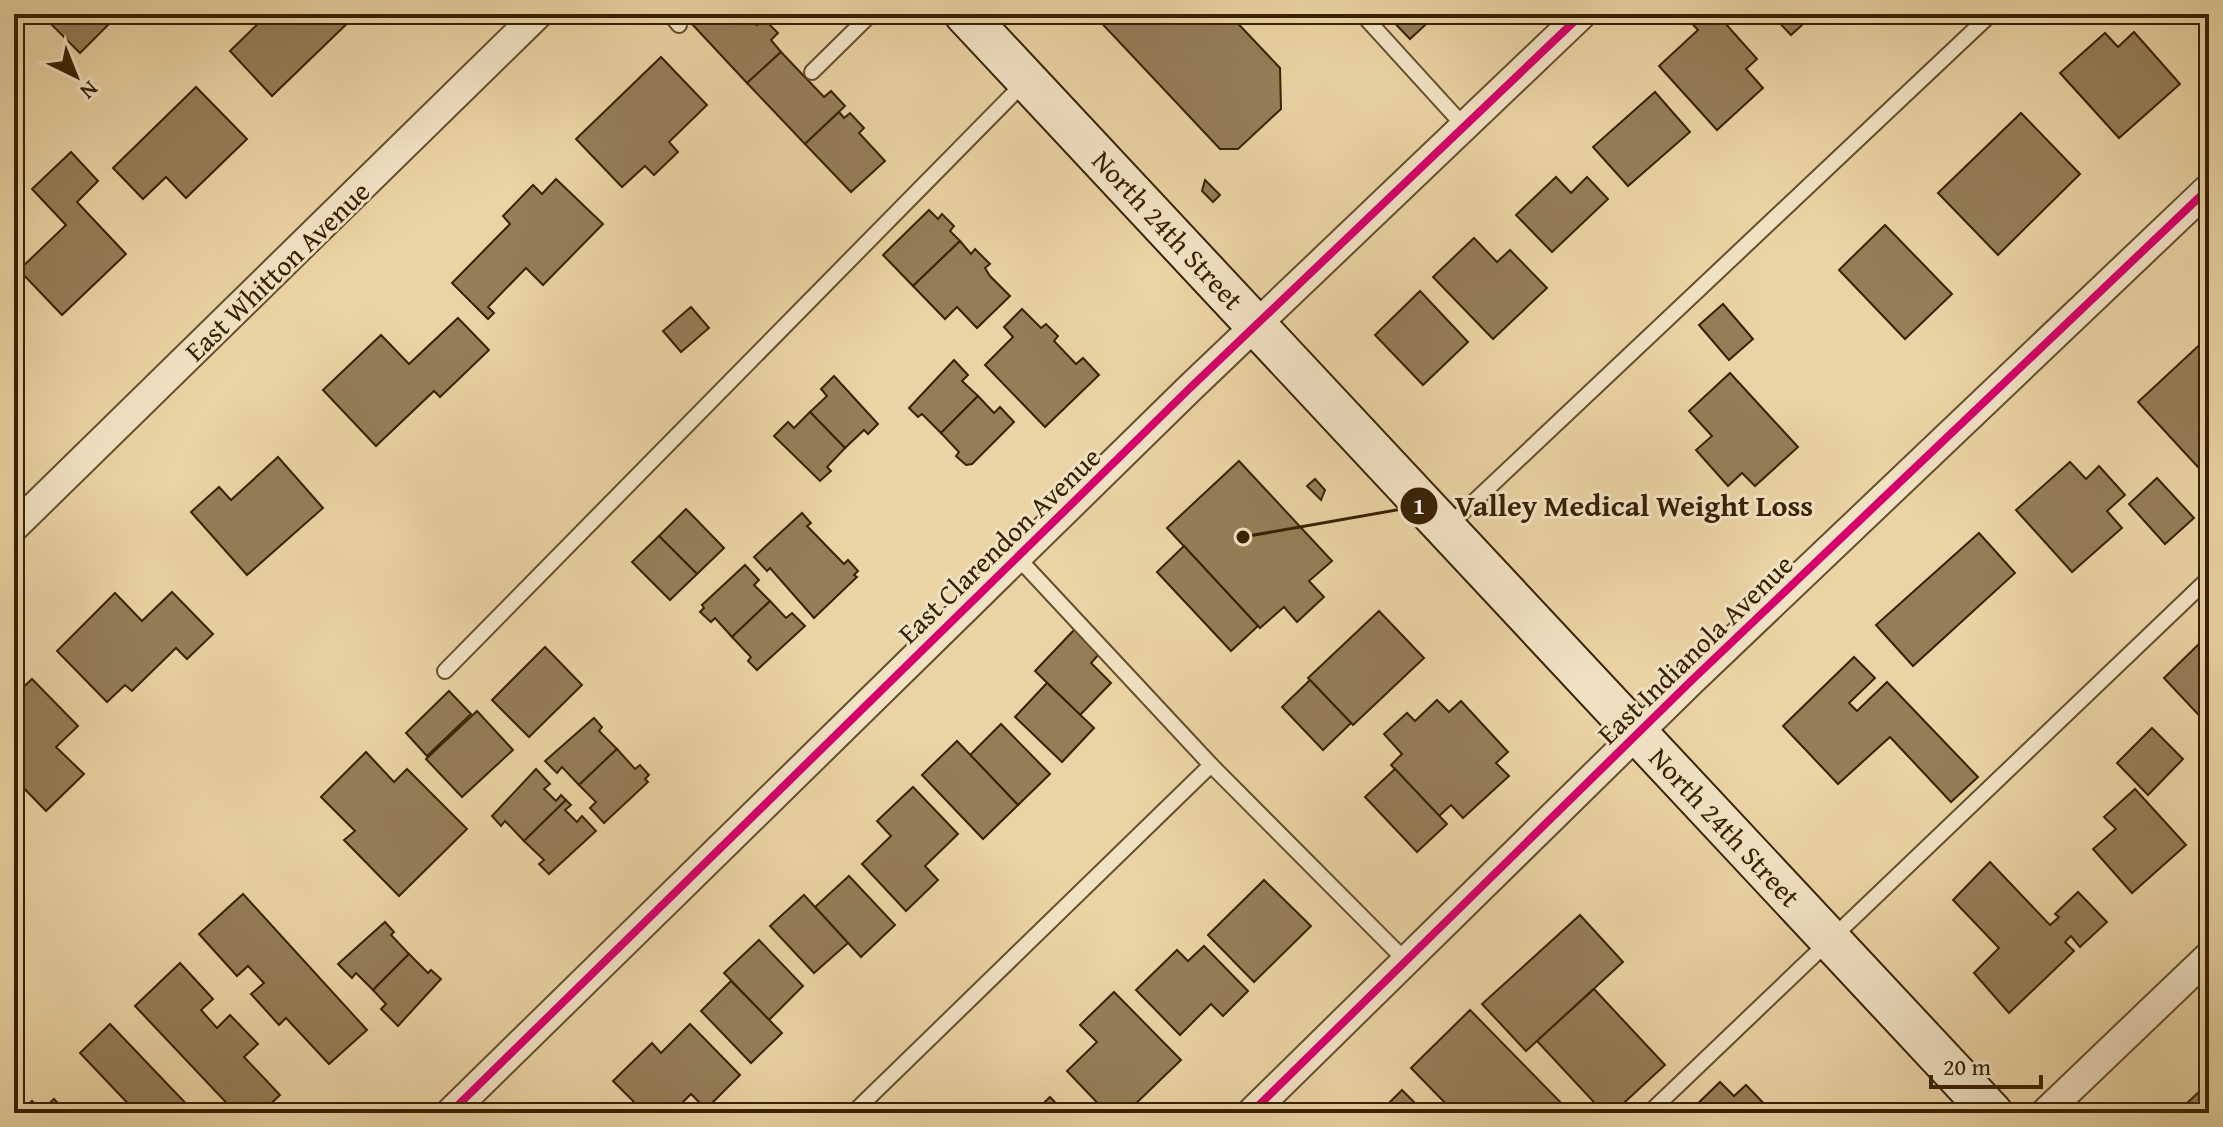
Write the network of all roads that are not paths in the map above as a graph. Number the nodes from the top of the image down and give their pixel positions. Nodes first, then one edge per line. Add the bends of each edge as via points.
1 (538, 14) edge
2 (871, 14) edge
3 (965, 14) edge
4 (1362, 14) edge
5 (1582, 14) edge
6 (1991, 14) edge
7 (812, 72) dead end
8 (1027, 79) junction
9 (1464, 126) junction
10 (2209, 188) edge
11 (1257, 325) junction
12 (14, 527) edge
13 (1446, 528) junction
14 (1018, 558) junction
15 (2209, 578) edge
16 (445, 671) dead end
17 (1638, 734) junction
18 (1211, 765) junction
19 (1829, 938) junction
20 (2209, 956) edge
21 (1406, 961) junction
22 (450, 1113) edge
23 (853, 1113) edge
24 (1251, 1113) edge
25 (1649, 1113) edge
26 (1992, 1113) edge
27 (2045, 1113) edge

1 - 12 street, East Whitton Avenue
2 - 7 lane
3 - 8 main road, North 24th Street
4 - 9 lane
5 - 9 street, East Clarendon Avenue
6 - 13 lane
8 - 11 main road, North 24th Street
8 - 16 lane
9 - 11 street, East Clarendon Avenue
10 - 17 street, East Indianola Avenue
11 - 13 main road, North 24th Street
11 - 14 street, East Clarendon Avenue
13 - 17 main road, North 24th Street
14 - 18 lane
14 - 22 street, East Clarendon Avenue
15 - 19 lane
17 - 19 main road, North 24th Street
17 - 21 street, East Indianola Avenue
18 - 21 lane
18 - 23 lane
19 - 25 lane
19 - 26 main road, North 24th Street
20 - 27 street
21 - 24 street, East Indianola Avenue

